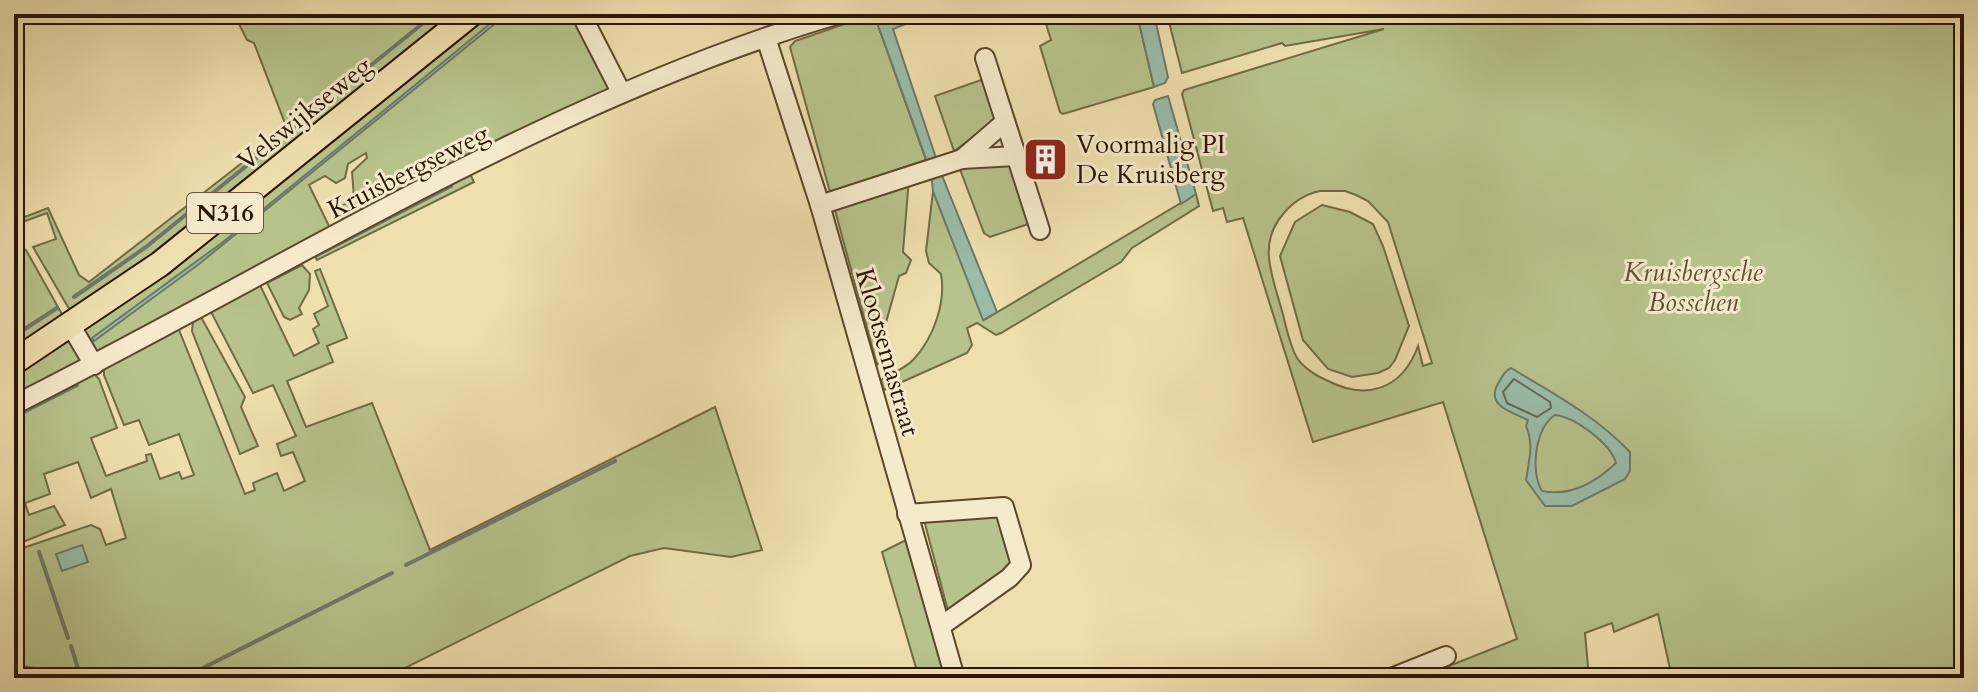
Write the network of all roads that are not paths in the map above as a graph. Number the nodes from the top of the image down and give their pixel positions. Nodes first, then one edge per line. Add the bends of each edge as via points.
1 (471, 14) edge
2 (581, 14) edge
3 (839, 14) edge
4 (766, 38) junction
5 (985, 58) dead end
6 (621, 92) junction
7 (1005, 122) junction
8 (1016, 156) junction
9 (962, 159) junction
10 (820, 205) junction
11 (1040, 230) dead end
12 (71, 326) junction
13 (14, 362) edge
14 (94, 365) junction
15 (14, 405) edge
16 (907, 514) junction
17 (941, 626) junction
18 (1446, 656) dead end
19 (955, 678) edge
20 (1391, 678) edge

1 - 12 main road, Velswijkseweg / N316 via 216,221
2 - 6 street
3 - 4 street, Kruisbergseweg
4 - 6 street, Kruisbergseweg
4 - 10 street, Klootsemastraat
5 - 7 street
6 - 14 street, Kruisbergseweg
7 - 8 street
7 - 9 street
8 - 9 street
8 - 11 street
9 - 10 street
10 - 16 street, Klootsemastraat
12 - 13 main road, Velswijkseweg / N316
12 - 14 street
14 - 15 street, Kruisbergseweg
16 - 17 street, Klootsemastraat
16 - 17 street via 1004,507 1021,565
17 - 19 street, Klootsemastraat
18 - 20 street

